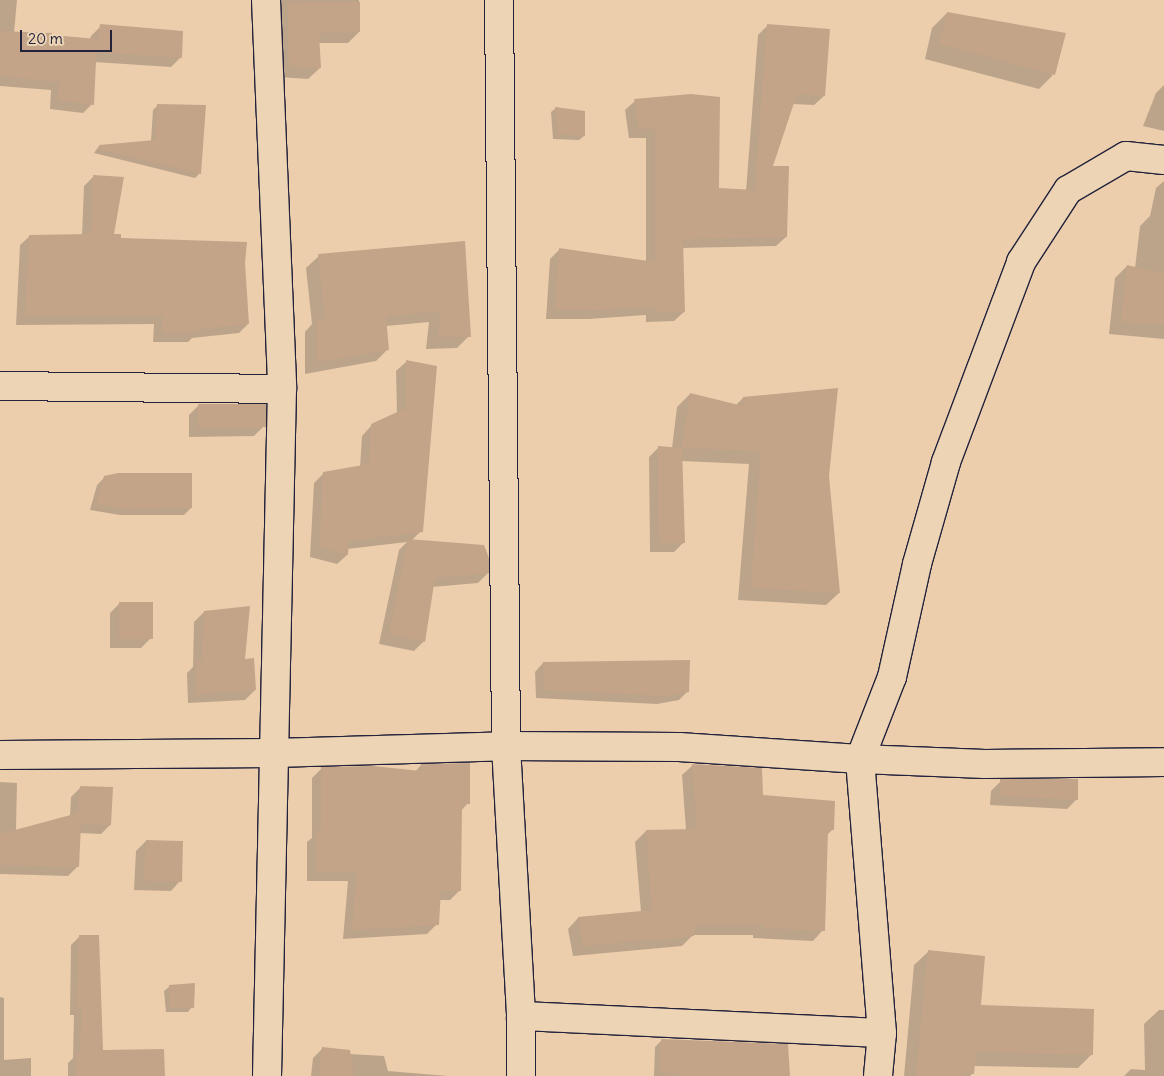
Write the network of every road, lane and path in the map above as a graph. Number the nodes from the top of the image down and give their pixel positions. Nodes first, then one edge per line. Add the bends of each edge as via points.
1 (266, 0) edge
2 (500, 0) edge
3 (1164, 160) edge
4 (0, 386) edge
5 (282, 389) junction
6 (506, 746) junction
7 (274, 753) junction
8 (0, 755) edge
9 (860, 759) junction
10 (1164, 762) edge
11 (521, 1016) junction
12 (882, 1033) junction
13 (267, 1076) edge
14 (521, 1076) edge
15 (878, 1076) edge

1 - 5 street
2 - 6 street
3 - 9 street via 1126,156 1068,190 1021,262 946,462 892,677
4 - 5 street
5 - 7 street
6 - 7 street
6 - 9 street via 679,747
6 - 11 street
7 - 8 street
7 - 13 street
9 - 10 street via 985,764
9 - 12 street
11 - 12 street
11 - 14 street
12 - 15 street

